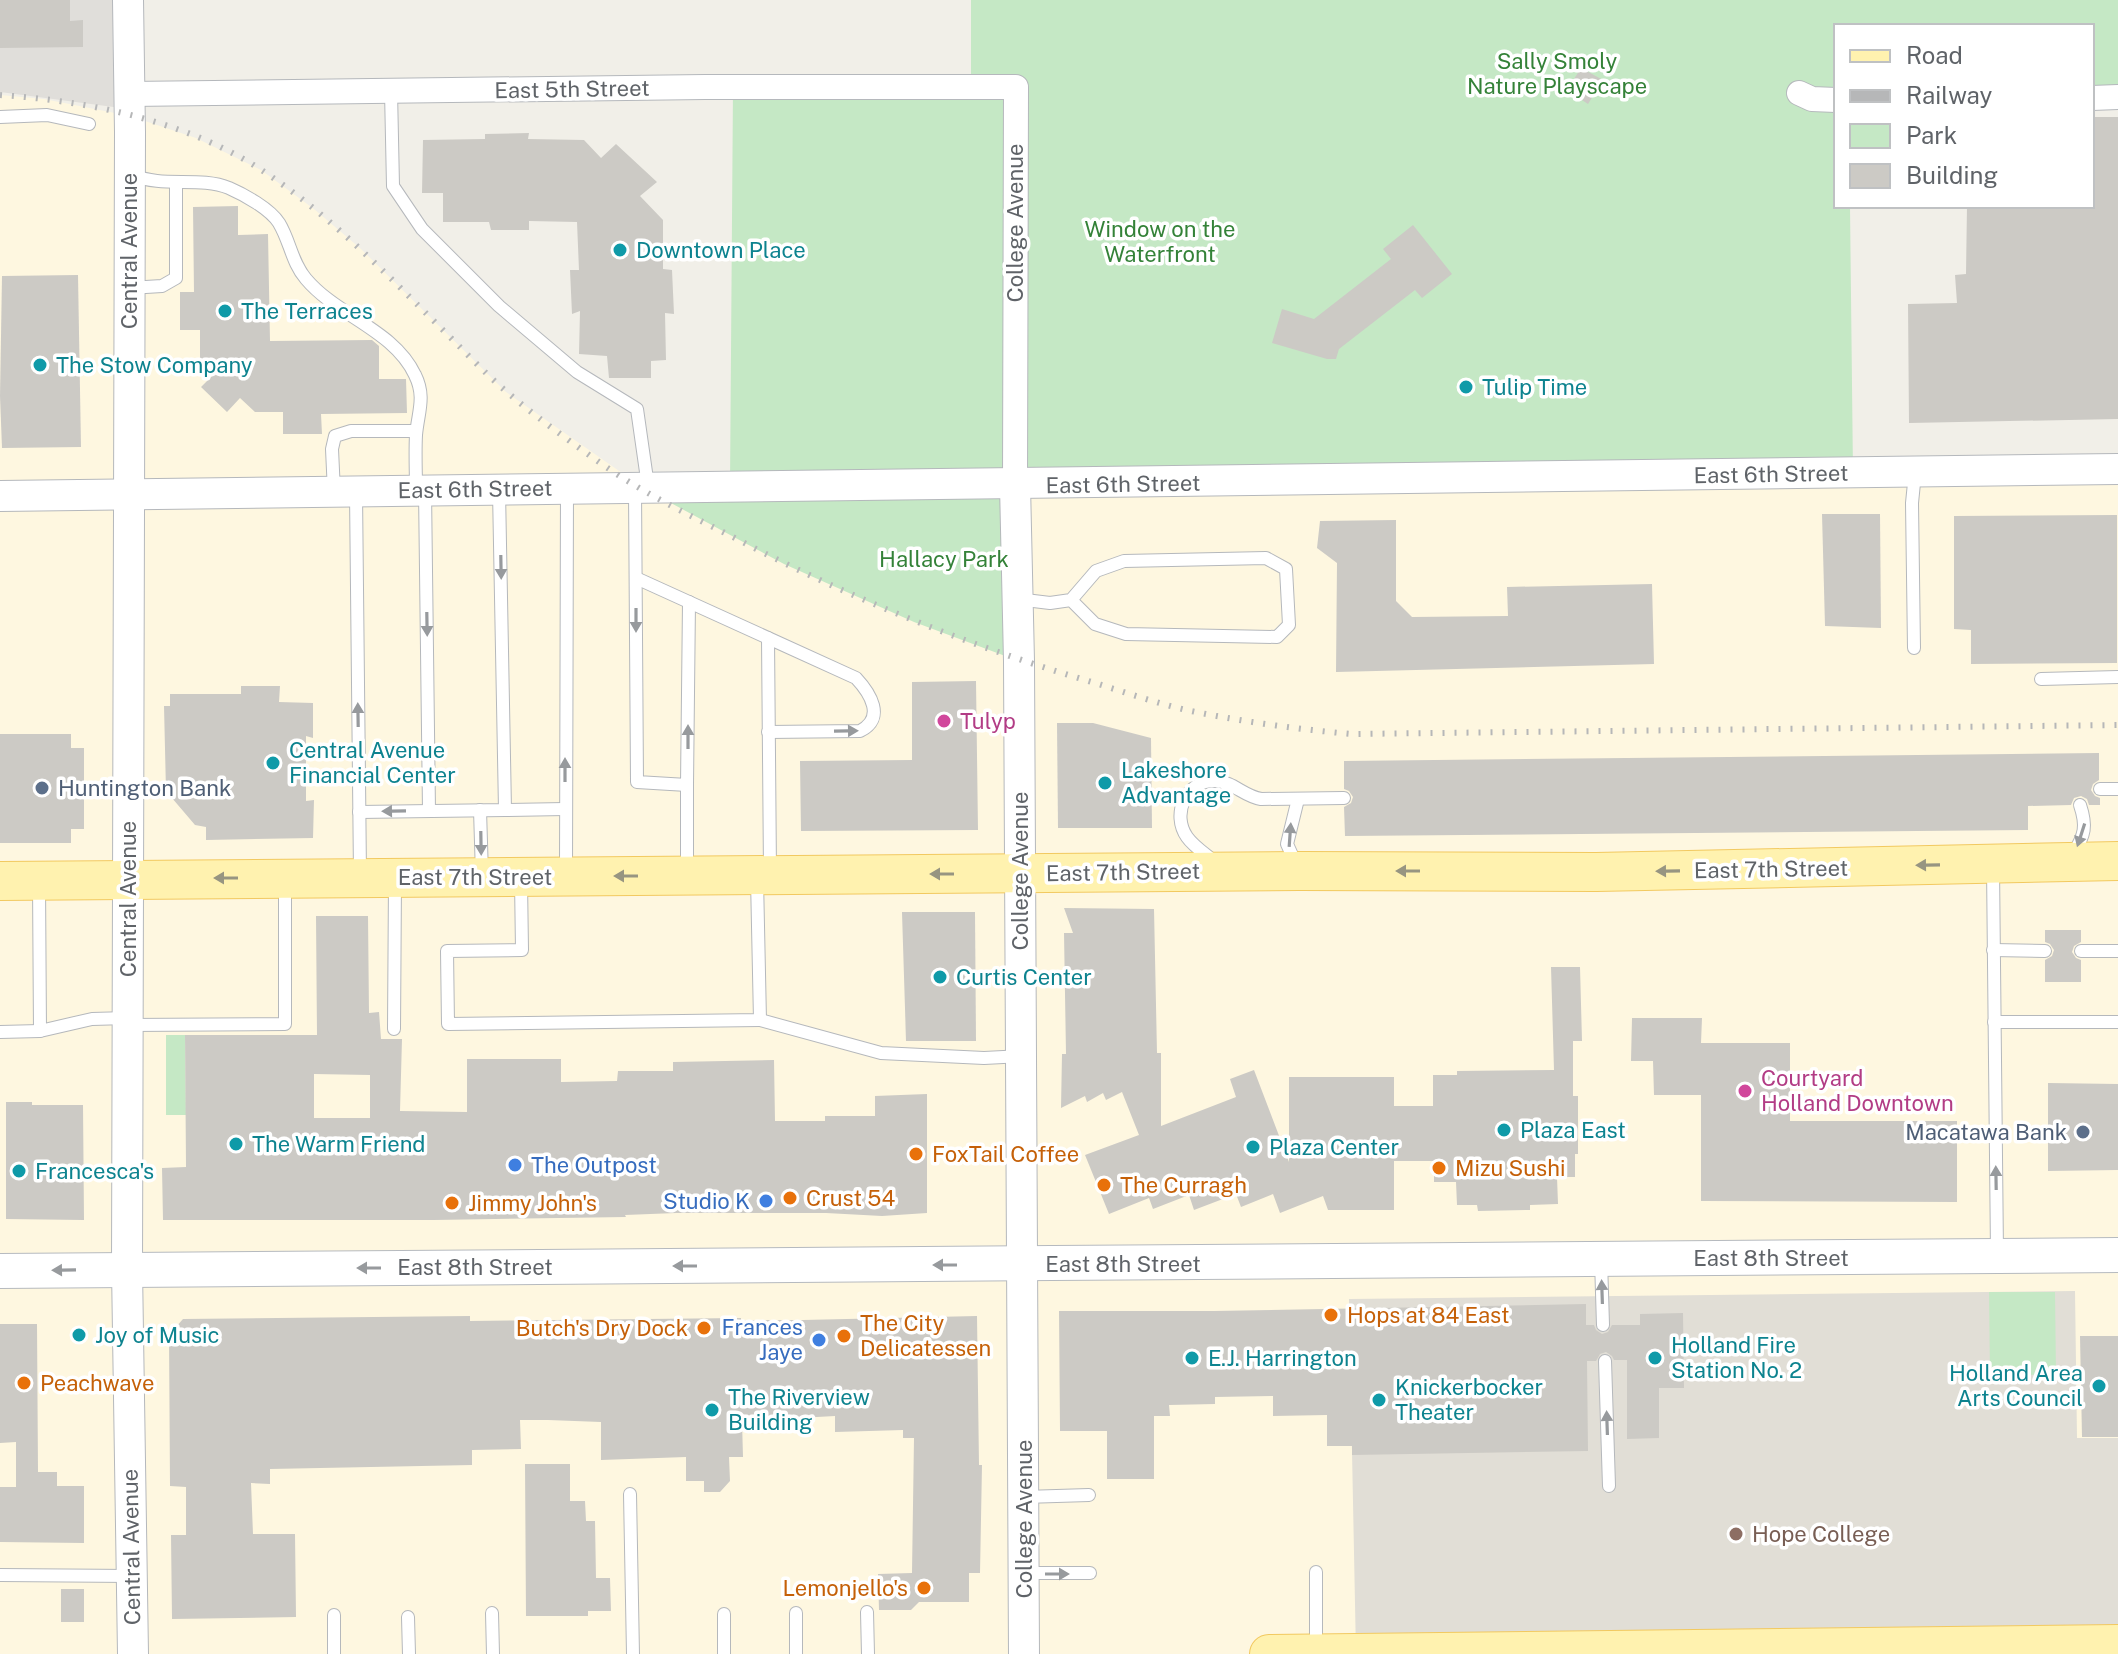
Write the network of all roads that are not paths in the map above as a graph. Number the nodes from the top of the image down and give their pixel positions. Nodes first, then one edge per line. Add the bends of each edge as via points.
1 (128, 0) edge
2 (1016, 87) joint
3 (391, 91) junction
4 (1799, 93) dead end
5 (129, 94) junction
6 (2118, 97) edge
7 (2094, 98) edge
8 (1834, 100) edge
9 (0, 117) edge
10 (89, 124) dead end
11 (130, 173) junction
12 (176, 182) junction
13 (129, 288) junction
14 (416, 431) junction
15 (2118, 469) edge
16 (1915, 473) junction
17 (1015, 485) junction
18 (642, 486) junction
19 (567, 488) junction
20 (499, 489) junction
21 (420, 490) junction
22 (345, 491) junction
23 (128, 495) junction
24 (0, 496) edge
25 (636, 578) junction
26 (1017, 599) junction
27 (1071, 600) junction
28 (689, 602) junction
29 (768, 638) junction
30 (1914, 648) dead end
31 (2118, 677) edge
32 (2041, 679) dead end
33 (768, 732) junction
34 (687, 785) junction
35 (2100, 789) dead end
36 (2118, 789) edge
37 (1344, 798) dead end
38 (1298, 799) junction
39 (2080, 805) dead end
40 (565, 809) junction
41 (480, 810) junction
42 (505, 810) junction
43 (429, 811) junction
44 (359, 812) junction
45 (2118, 861) edge
46 (2068, 862) junction
47 (1993, 864) junction
48 (1224, 871) junction
49 (1299, 871) junction
50 (1020, 874) junction
51 (687, 875) junction
52 (764, 875) junction
53 (566, 876) junction
54 (377, 877) junction
55 (482, 877) junction
56 (521, 877) junction
57 (285, 878) junction
58 (128, 879) junction
59 (39, 880) junction
60 (0, 881) edge
61 (1993, 950) junction
62 (2045, 951) dead end
63 (2081, 951) dead end
64 (2118, 951) edge
65 (760, 1020) junction
66 (128, 1021) junction
67 (1994, 1022) junction
68 (2118, 1022) edge
69 (394, 1029) dead end
70 (40, 1031) junction
71 (0, 1032) edge
72 (1022, 1056) junction
73 (2118, 1255) edge
74 (1997, 1256) junction
75 (1601, 1260) junction
76 (1023, 1265) junction
77 (127, 1269) junction
78 (0, 1271) edge
79 (1603, 1325) dead end
80 (1605, 1361) dead end
81 (1609, 1486) dead end
82 (630, 1494) dead end
83 (1089, 1495) dead end
84 (1024, 1497) junction
85 (1316, 1572) dead end
86 (1024, 1573) junction
87 (1090, 1573) dead end
88 (0, 1575) edge
89 (132, 1576) junction
90 (867, 1612) dead end
91 (492, 1613) dead end
92 (796, 1613) dead end
93 (724, 1614) dead end
94 (334, 1615) dead end
95 (408, 1617) dead end
96 (2118, 1644) edge
97 (133, 1654) edge
98 (334, 1654) edge
99 (409, 1654) edge
100 (493, 1654) edge
101 (633, 1654) edge
102 (724, 1654) edge
103 (796, 1654) edge
104 (868, 1654) edge
105 (1024, 1654) edge
106 (1269, 1654) edge
107 (1316, 1654) edge

1 - 5 street, Central Avenue
2 - 3 street, East 5th Street
2 - 17 street, College Avenue
3 - 5 street, East 5th Street
3 - 18 lane via 393,186 422,229 499,306 577,372 637,409
4 - 8 street
5 - 11 street, Central Avenue
6 - 7 street
9 - 10 lane via 47,115
11 - 12 lane
11 - 13 street, Central Avenue
12 - 13 lane via 176,278 162,286
12 - 14 lane via 229,188 279,223 305,278 407,359 422,398
13 - 23 street, Central Avenue
14 - 21 lane
14 - 22 lane via 351,431 335,436 332,449
15 - 16 street, East 6th Street
16 - 17 street, East 6th Street
16 - 30 lane
17 - 18 street, East 6th Street
17 - 26 street, College Avenue
18 - 19 street, East 6th Street
18 - 25 lane
19 - 20 street, East 6th Street
40 -> 19 lane
20 - 21 street, East 6th Street
20 -> 42 lane
21 - 22 street, East 6th Street
21 -> 43 lane
22 - 23 street, East 6th Street
44 -> 22 lane
23 - 24 street, East 6th Street
23 - 58 street, Central Avenue
25 - 28 lane
25 -> 34 lane via 637,782
26 - 27 lane
26 - 50 street, College Avenue
27 - 27 lane via 1096,571 1124,561 1266,558 1286,569 1289,625 1277,637 1126,634 1095,624
28 - 29 lane
34 -> 28 lane
29 - 33 lane
33 -> 29 lane via 860,731 873,717 872,696 856,678
31 - 32 lane
33 - 52 lane
34 - 51 lane
35 - 36 lane
37 - 38 lane
38 - 48 lane via 1249,797 1235,785 1218,781 1202,782 1190,791 1180,820 1187,837
49 -> 38 lane via 1287,844
39 -> 46 lane via 2084,837
40 - 42 lane
40 - 53 lane
41 - 42 lane
41 - 43 lane
41 -> 55 lane
43 -> 44 lane
44 - 54 lane
45 - 46 main road, East 7th Street
46 - 47 main road, East 7th Street
47 -> 49 main road, East 7th Street
47 - 61 lane
48 - 49 main road, East 7th Street
48 - 50 main road, East 7th Street
50 -> 52 main road, East 7th Street
50 - 72 street, College Avenue
51 - 52 main road, East 7th Street
51 -> 53 main road, East 7th Street
52 - 65 lane
53 - 56 main road, East 7th Street
54 - 55 main road, East 7th Street
54 - 57 main road, East 7th Street
54 - 69 lane
55 - 56 main road, East 7th Street
56 - 65 lane via 522,950 447,951 448,1024
57 -> 58 main road, East 7th Street
57 - 66 lane via 285,1024
58 - 59 main road, East 7th Street
58 - 66 street, Central Avenue
59 - 60 main road, East 7th Street
59 - 70 lane
61 - 62 lane
61 - 67 lane
63 - 64 lane
65 - 72 lane via 881,1053
66 - 70 lane via 92,1019
66 - 77 street, Central Avenue
67 - 68 lane
74 -> 67 lane
70 - 71 lane
72 - 76 street, College Avenue
73 - 74 main road, East 8th Street
74 - 75 main road, East 8th Street
75 - 76 main road, East 8th Street
79 -> 75 lane
76 -> 77 main road, East 8th Street
76 - 84 street, College Avenue
77 -> 78 main road, East 8th Street
77 - 89 street, Central Avenue
81 -> 80 lane
82 - 101 lane
83 - 84 lane
84 - 86 street, College Avenue
85 - 107 lane
86 -> 87 lane
86 - 105 street, College Avenue
88 - 89 lane
89 - 97 street, Central Avenue
90 - 104 lane
91 - 100 lane
92 - 103 lane
93 - 102 lane
94 - 98 lane
95 - 99 lane
96 - 107 main road
106 - 107 main road

